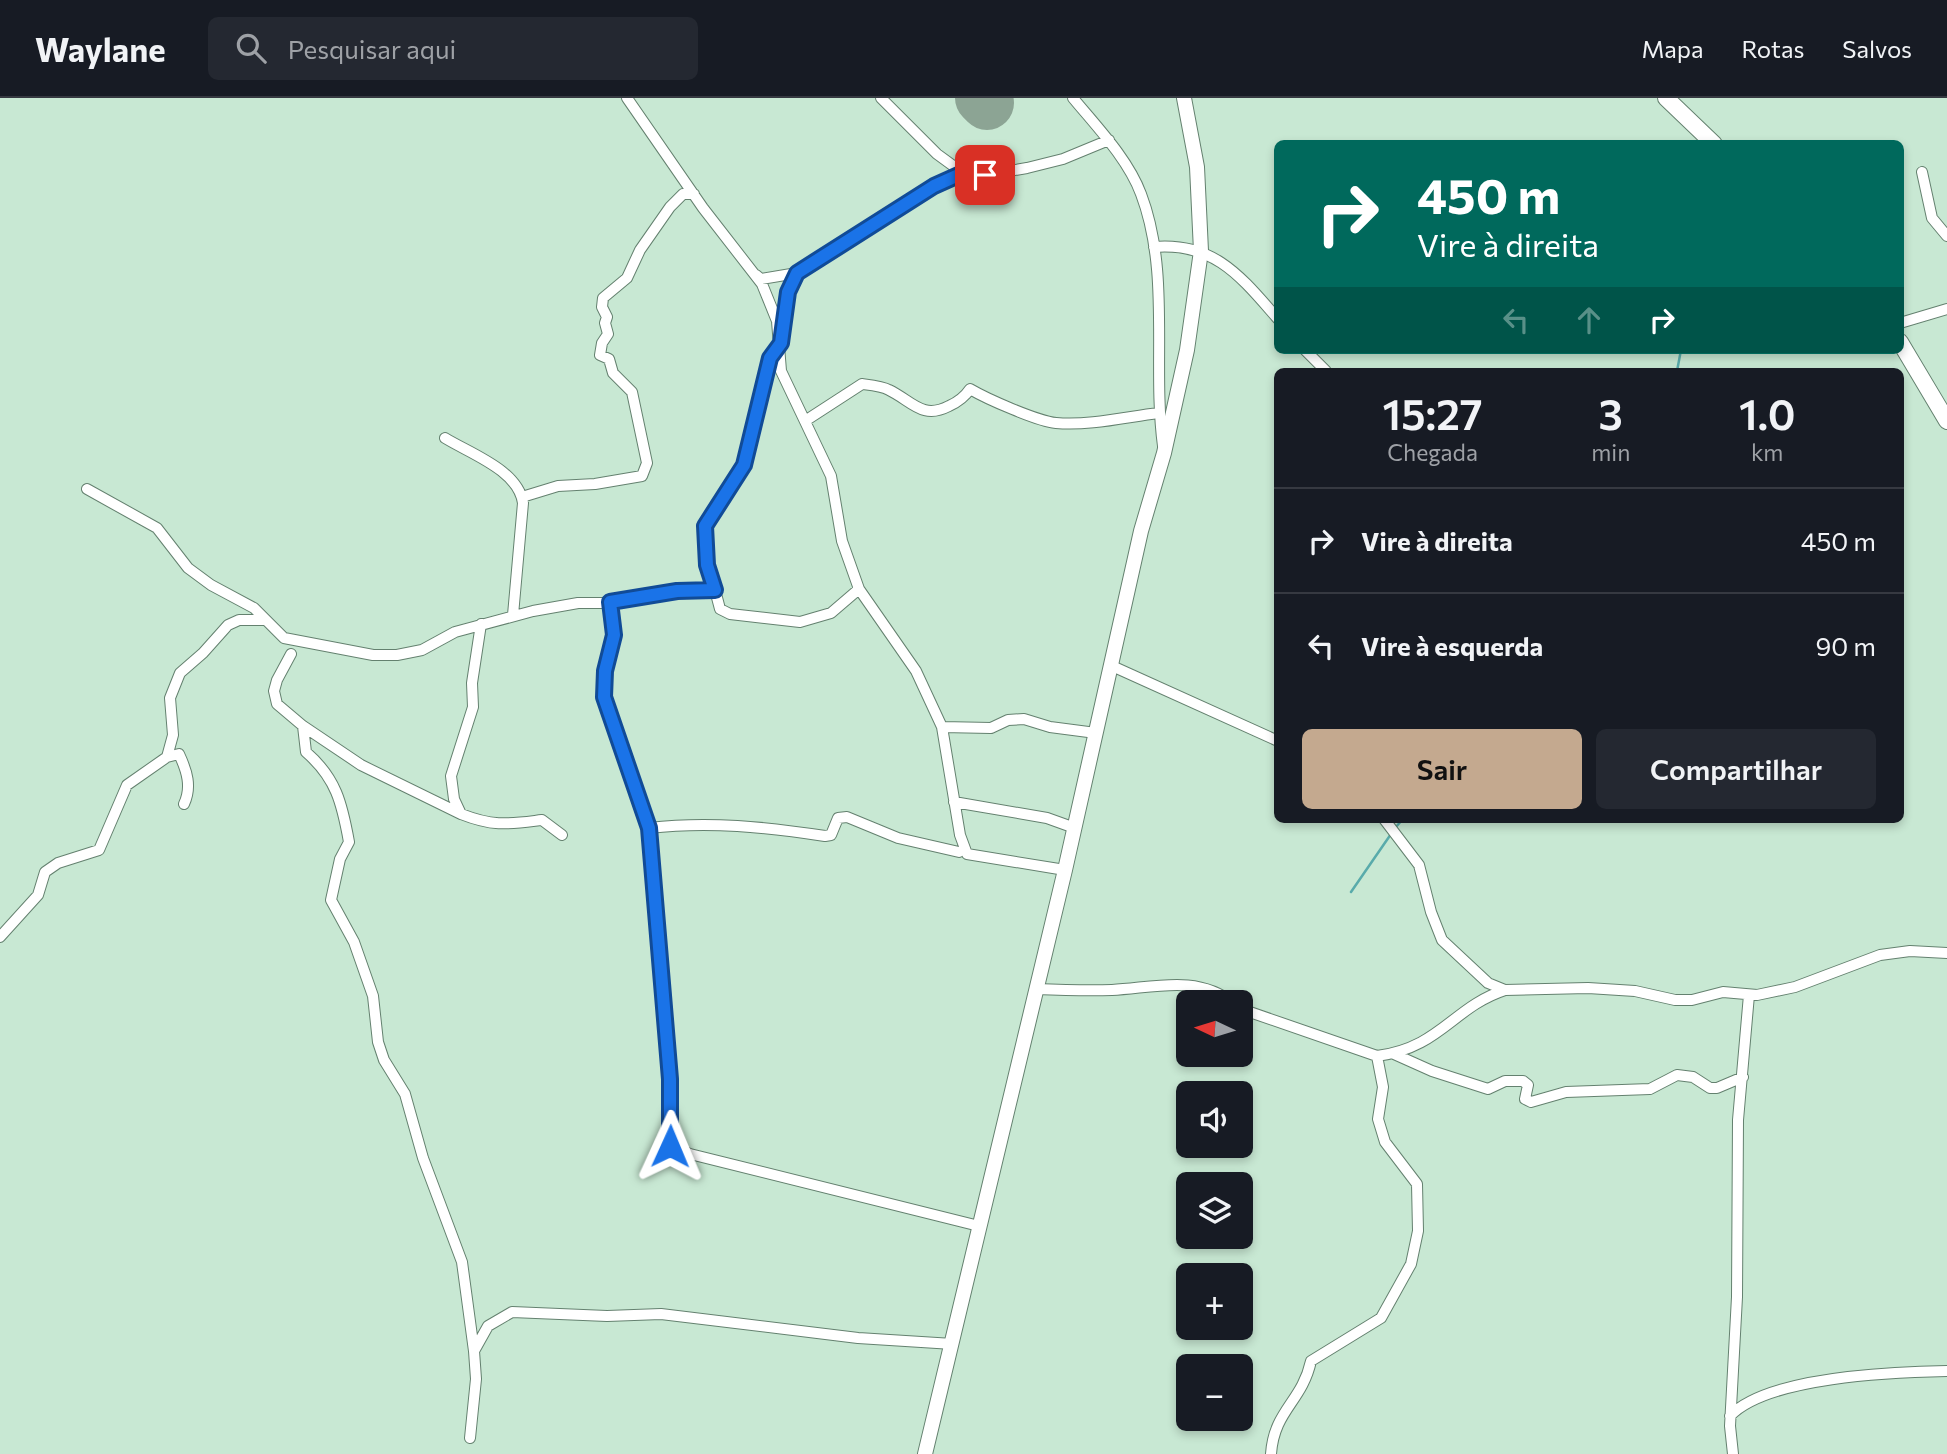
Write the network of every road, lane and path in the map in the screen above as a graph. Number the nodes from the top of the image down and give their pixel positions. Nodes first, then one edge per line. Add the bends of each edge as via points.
1 (627, 98) edge
2 (881, 98) edge
3 (1073, 98) edge
4 (1184, 98) edge
5 (1666, 98) edge
6 (1109, 140) junction
7 (1710, 140) edge
8 (1922, 172) dead end
9 (963, 173) junction
10 (694, 194) junction
11 (1947, 236) edge
12 (1154, 247) junction
13 (1201, 251) junction
14 (751, 272) junction
15 (797, 273) junction
16 (1947, 309) edge
17 (1274, 313) edge
18 (1904, 322) edge
19 (781, 343) junction
20 (1904, 349) edge
21 (1309, 354) edge
22 (1323, 368) edge
23 (1158, 412) junction
24 (805, 421) junction
25 (1947, 421) edge
26 (445, 438) dead end
27 (1164, 453) junction
28 (87, 489) dead end
29 (522, 497) junction
30 (859, 589) junction
31 (715, 590) junction
32 (610, 602) junction
33 (513, 615) junction
34 (266, 620) junction
35 (481, 624) junction
36 (291, 654) dead end
37 (1112, 666) junction
38 (303, 726) junction
39 (942, 727) junction
40 (1096, 733) junction
41 (1274, 738) edge
42 (167, 757) junction
43 (954, 802) junction
44 (184, 804) dead end
45 (461, 814) junction
46 (1387, 823) edge
47 (1072, 827) junction
48 (649, 828) junction
49 (562, 835) dead end
50 (959, 852) dead end
51 (1065, 870) junction
52 (0, 937) edge
53 (1947, 953) edge
54 (1035, 989) junction
55 (1205, 990) edge
56 (1505, 990) junction
57 (1749, 995) junction
58 (1253, 1013) edge
59 (1394, 1054) junction
60 (1377, 1056) junction
61 (1742, 1077) junction
62 (979, 1226) junction
63 (953, 1344) junction
64 (474, 1351) junction
65 (1947, 1371) edge
66 (1730, 1416) junction
67 (470, 1438) dead end
68 (925, 1454) edge
69 (1271, 1454) edge
70 (1733, 1454) edge

1 - 10 street
2 - 9 street via 937,154
3 - 6 street
4 - 13 main road via 1197,167
5 - 7 highway
6 - 9 street via 1027,168 985,175
6 - 12 street via 1141,193
8 - 11 street via 1932,218
9 - 15 street via 934,186
10 - 14 street
10 - 29 street via 683,194 670,207 627,278 603,298 601,307 608,334 600,355 609,359 613,373 632,392 647,463 642,476 558,486
12 - 13 street
12 - 23 street
13 - 17 street via 1241,275
13 - 27 main road via 1190,338
14 - 15 street via 761,279
14 - 19 street via 762,284
15 - 19 street via 788,292
16 - 18 street
19 - 24 street via 781,371
19 - 31 street via 770,358 744,465 705,526 707,565
20 - 25 highway
21 - 22 street
23 - 24 street via 1052,422 995,403 970,389 960,401 928,413 887,388 862,384
23 - 27 street
24 - 30 street via 831,476 842,541
26 - 29 street via 508,477
27 - 37 main road via 1141,531
28 - 34 street via 157,528 196,575 247,603
29 - 33 street
30 - 31 street via 831,613 796,623 730,614 720,609
30 - 39 street via 916,671
31 - 32 street
32 - 33 street
32 - 48 street via 614,635 604,697
33 - 35 street
34 - 35 street via 284,638 373,655 422,650
34 - 42 street via 239,620 228,625 180,673 170,698 173,735
35 - 45 street via 473,707 451,776
36 - 38 street via 274,691 277,704
37 - 40 main road
37 - 41 street
38 - 45 street via 362,765
38 - 64 street via 306,752 326,769 336,788 349,842 340,859 331,900 354,942 373,996 384,1060 405,1094 462,1262
39 - 40 street via 990,728 1024,719
39 - 43 street
40 - 47 main road
42 - 44 street via 179,754 185,769 190,793
42 - 52 street via 127,785 99,850 45,872 38,895
43 - 47 street via 1048,818
43 - 51 street via 967,854
45 - 49 street via 500,826 542,820
46 - 56 street via 1419,865 1442,940 1488,983
47 - 51 main road
48 - 50 street via 704,823 825,836 831,835 838,818 847,817 898,838
48 - 62 street via 670,1079 670,1146
51 - 54 main road
53 - 57 street via 1880,955 1795,987
54 - 55 street via 1114,990 1160,983
54 - 62 main road
56 - 57 street via 1588,988 1636,991 1675,1000 1723,992
56 - 59 street via 1481,998 1429,1040
57 - 61 street
58 - 60 street
59 - 60 street
59 - 61 street via 1488,1089 1505,1081 1523,1081 1528,1085 1525,1099 1531,1102 1566,1092 1650,1089 1677,1075 1693,1077 1710,1088
60 - 69 street via 1383,1087 1378,1119 1385,1142 1417,1184 1418,1231 1410,1264 1381,1318 1311,1361 1302,1391 1275,1425
61 - 66 street
62 - 63 main road
63 - 64 street via 858,1338 661,1314 512,1312 488,1326
63 - 68 main road
64 - 67 street
65 - 66 street via 1799,1386 1762,1394 1742,1403
66 - 70 street

